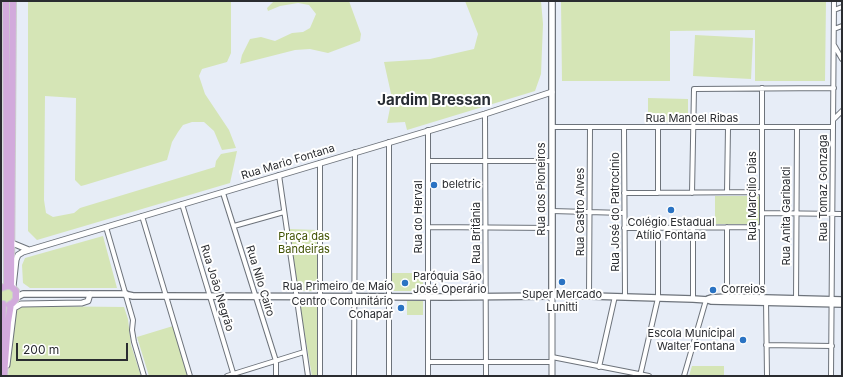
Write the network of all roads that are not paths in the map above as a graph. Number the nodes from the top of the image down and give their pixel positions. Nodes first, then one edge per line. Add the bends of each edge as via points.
1 (6, 1) edge
2 (13, 1) edge
3 (552, 1) edge
4 (834, 1) edge
5 (842, 7) edge
6 (834, 10) junction
7 (842, 26) edge
8 (834, 29) junction
9 (834, 44) junction
10 (842, 48) edge
11 (837, 51) junction
12 (842, 59) edge
13 (7, 76) edge
14 (762, 88) junction
15 (834, 88) junction
16 (552, 92) junction
17 (842, 111) edge
18 (485, 114) junction
19 (834, 119) junction
20 (552, 127) junction
21 (833, 127) junction
22 (590, 128) junction
23 (624, 128) junction
24 (658, 128) junction
25 (694, 128) junction
26 (728, 128) junction
27 (762, 128) junction
28 (797, 128) junction
29 (428, 130) junction
30 (389, 142) junction
31 (354, 152) junction
32 (428, 161) junction
33 (486, 161) junction
34 (552, 161) junction
35 (320, 163) junction
36 (279, 175) junction
37 (692, 192) junction
38 (728, 192) junction
39 (762, 192) junction
40 (224, 193) junction
41 (624, 193) junction
42 (658, 193) junction
43 (182, 204) junction
44 (552, 211) junction
45 (284, 212) junction
46 (590, 213) junction
47 (624, 213) junction
48 (762, 213) junction
49 (797, 213) junction
50 (832, 214) junction
51 (842, 214) edge
52 (142, 216) junction
53 (10, 221) junction
54 (234, 226) junction
55 (106, 227) junction
56 (428, 227) junction
57 (693, 227) junction
58 (727, 227) junction
59 (762, 227) junction
60 (486, 228) junction
61 (552, 228) junction
62 (624, 228) junction
63 (658, 228) junction
64 (12, 243) junction
65 (29, 250) junction
66 (4, 258) edge
67 (12, 287) junction
68 (1, 288) edge
69 (23, 294) junction
70 (90, 294) junction
71 (124, 294) junction
72 (210, 294) junction
73 (255, 294) junction
74 (320, 294) junction
75 (166, 295) junction
76 (296, 295) junction
77 (354, 295) junction
78 (389, 295) junction
79 (552, 295) junction
80 (428, 296) junction
81 (486, 296) junction
82 (589, 296) junction
83 (616, 296) junction
84 (625, 296) junction
85 (17, 297) junction
86 (658, 298) junction
87 (693, 299) junction
88 (727, 299) junction
89 (707, 300) junction
90 (842, 300) edge
91 (764, 301) junction
92 (796, 301) junction
93 (832, 302) junction
94 (2, 303) edge
95 (12, 304) junction
96 (842, 304) edge
97 (766, 345) junction
98 (832, 346) junction
99 (304, 352) junction
100 (552, 360) junction
101 (276, 361) junction
102 (428, 362) junction
103 (486, 362) junction
104 (1, 363) edge
105 (599, 367) junction
106 (234, 375) edge
107 (640, 375) edge
108 (5, 376) edge
109 (144, 376) edge
110 (190, 376) edge
111 (227, 376) edge
112 (276, 376) edge
113 (308, 376) edge
114 (320, 376) edge
115 (354, 376) edge
116 (389, 376) edge
117 (428, 376) edge
118 (486, 376) edge
119 (552, 376) edge
120 (649, 376) edge
121 (684, 376) edge
122 (767, 376) edge
123 (831, 376) edge

1 - 13 main road
2 - 13 main road
3 - 16 main road, Rua dos Pioneiros
4 - 6 street, Rua Tomaz Gonzaga
5 - 6 street
6 - 8 street, Rua Tomaz Gonzaga
7 - 8 street
8 - 9 street, Rua Tomaz Gonzaga
9 - 11 street
9 - 15 street, Rua Tomaz Gonzaga
10 - 11 street
11 - 12 street
13 - 53 main road
14 - 15 street
14 - 25 street via 694,89
14 - 27 street, Rua Marcílio Dias
15 - 19 street, Rua Tomaz Gonzaga
16 - 18 street, Rua Mario Fontana
16 - 20 main road, Rua dos Pioneiros
17 - 19 street
18 - 29 street, Rua Mario Fontana
18 - 33 street, Rua Britânia
19 - 21 street, Rua Tomaz Gonzaga
20 - 22 street, Rua Manoel Ribas
20 - 34 main road, Rua dos Pioneiros
21 - 28 street, Rua Manoel Ribas
21 - 50 street, Rua Tomaz Gonzaga
22 - 23 street, Rua Manoel Ribas
22 - 46 street, Rua Castro Alves
23 - 24 street, Rua Manoel Ribas
23 - 41 street, Rua José do Patrocínio
24 - 25 street, Rua Manoel Ribas
24 - 42 street
25 - 26 street, Rua Manoel Ribas
25 - 37 street
26 - 27 street, Rua Manoel Ribas
26 - 38 street
27 - 28 street, Rua Manoel Ribas
27 - 39 street, Rua Marcílio Dias
28 - 49 street, Rua Anita Garibaldi
29 - 30 street, Rua Mario Fontana
29 - 32 street, Rua do Herval
30 - 31 street, Rua Mario Fontana
30 - 78 street
31 - 35 street, Rua Mario Fontana
31 - 77 street
32 - 33 street
32 - 56 street, Rua do Herval
33 - 34 street
33 - 60 street, Rua Britânia
34 - 44 main road, Rua dos Pioneiros
35 - 36 street, Rua Mario Fontana
35 - 74 street
36 - 40 street, Rua Mario Fontana
36 - 45 street
37 - 38 street
37 - 42 street
38 - 39 street
39 - 48 street, Rua Marcílio Dias
40 - 43 street, Rua Mario Fontana
40 - 54 street, Rua Nilo Cairo
41 - 42 street
41 - 47 street, Rua José do Patrocínio
43 - 52 street, Rua Mario Fontana
43 - 72 street, Rua João Negrão
44 - 46 street
44 - 61 main road, Rua dos Pioneiros
45 - 54 street
45 - 76 street
46 - 47 street
46 - 82 street, Rua Castro Alves
47 - 62 street, Rua José do Patrocínio
48 - 49 street
48 - 59 street, Rua Marcílio Dias
49 - 50 street
49 - 92 street, Rua Anita Garibaldi
50 - 51 street
50 - 93 street, Rua Tomaz Gonzaga
52 - 55 street, Rua Mario Fontana
52 - 75 street
53 - 64 main road
53 - 66 main road
54 - 73 street, Rua Nilo Cairo
55 - 65 street, Rua Mario Fontana
55 - 71 street
56 - 60 street
56 - 80 street, Rua do Herval
57 - 58 street
57 - 63 street
57 - 87 street
58 - 59 street
58 - 88 street
59 - 91 street, Rua Marcílio Dias
60 - 61 street
60 - 81 street, Rua Britânia
61 - 79 main road, Rua dos Pioneiros
62 - 63 street
62 - 84 street, Rua José do Patrocínio
63 - 86 street
64 - 65 street
64 - 67 main road
65 - 67 street, Rua Mario Fontana via 18,255
66 - 67 main road
67 - 68 main road
67 - 69 main road
67 - 85 main road
69 - 70 main road, Rua Primeiro de Maio
69 - 85 main road, Rua Primeiro de Maio
70 - 71 main road, Rua Primeiro de Maio
70 - 108 street via 88,301 82,303 21,304 14,308
71 - 75 main road, Rua Primeiro de Maio
71 - 109 street via 133,320 134,342
72 - 73 main road, Rua Primeiro de Maio
72 - 75 main road, Rua Primeiro de Maio
72 - 106 street, Rua João Negrão
73 - 76 main road, Rua Primeiro de Maio
73 - 101 street, Rua Nilo Cairo
74 - 76 main road, Rua Primeiro de Maio
74 - 77 main road, Rua Primeiro de Maio
74 - 114 street
75 - 110 street
76 - 99 street
77 - 78 main road, Rua Primeiro de Maio
77 - 115 street
78 - 80 main road, Rua Primeiro de Maio
78 - 116 street
79 - 81 main road, Rua Primeiro de Maio
79 - 82 main road, Rua Primeiro de Maio
79 - 100 street, Rua dos Pioneiros
80 - 81 main road, Rua Primeiro de Maio
80 - 102 street, Rua do Herval
81 - 103 street, Rua Britânia
82 - 83 main road, Rua Primeiro de Maio
83 - 84 main road, Rua Primeiro de Maio
83 - 105 street
84 - 86 main road, Rua Primeiro de Maio
85 - 95 main road
86 - 87 main road, Rua Primeiro de Maio
86 - 107 street
87 - 89 main road, Rua Primeiro de Maio
88 - 89 main road, Rua Primeiro de Maio via 711,302
88 - 91 main road, Rua Primeiro de Maio
89 - 121 street
90 - 93 main road, Rua Primeiro de Maio
91 - 92 main road, Rua Primeiro de Maio
91 - 97 street, Rua Marcílio Dias
92 - 93 main road, Rua Primeiro de Maio
93 - 96 main road, Rua Primeiro de Maio
93 - 98 street, Rua Tomaz Gonzaga
94 - 95 main road
94 - 104 main road
95 - 108 main road via 8,322
97 - 98 street
97 - 122 street, Rua Marcílio Dias
98 - 123 street, Rua Tomaz Gonzaga
99 - 101 street
99 - 113 street
100 - 103 street
100 - 105 street
100 - 119 street, Rua dos Pioneiros
101 - 106 street
101 - 112 street, Rua Nilo Cairo
102 - 103 street
102 - 117 street, Rua do Herval
103 - 118 street, Rua Britânia
105 - 107 street
106 - 111 street
107 - 120 street

